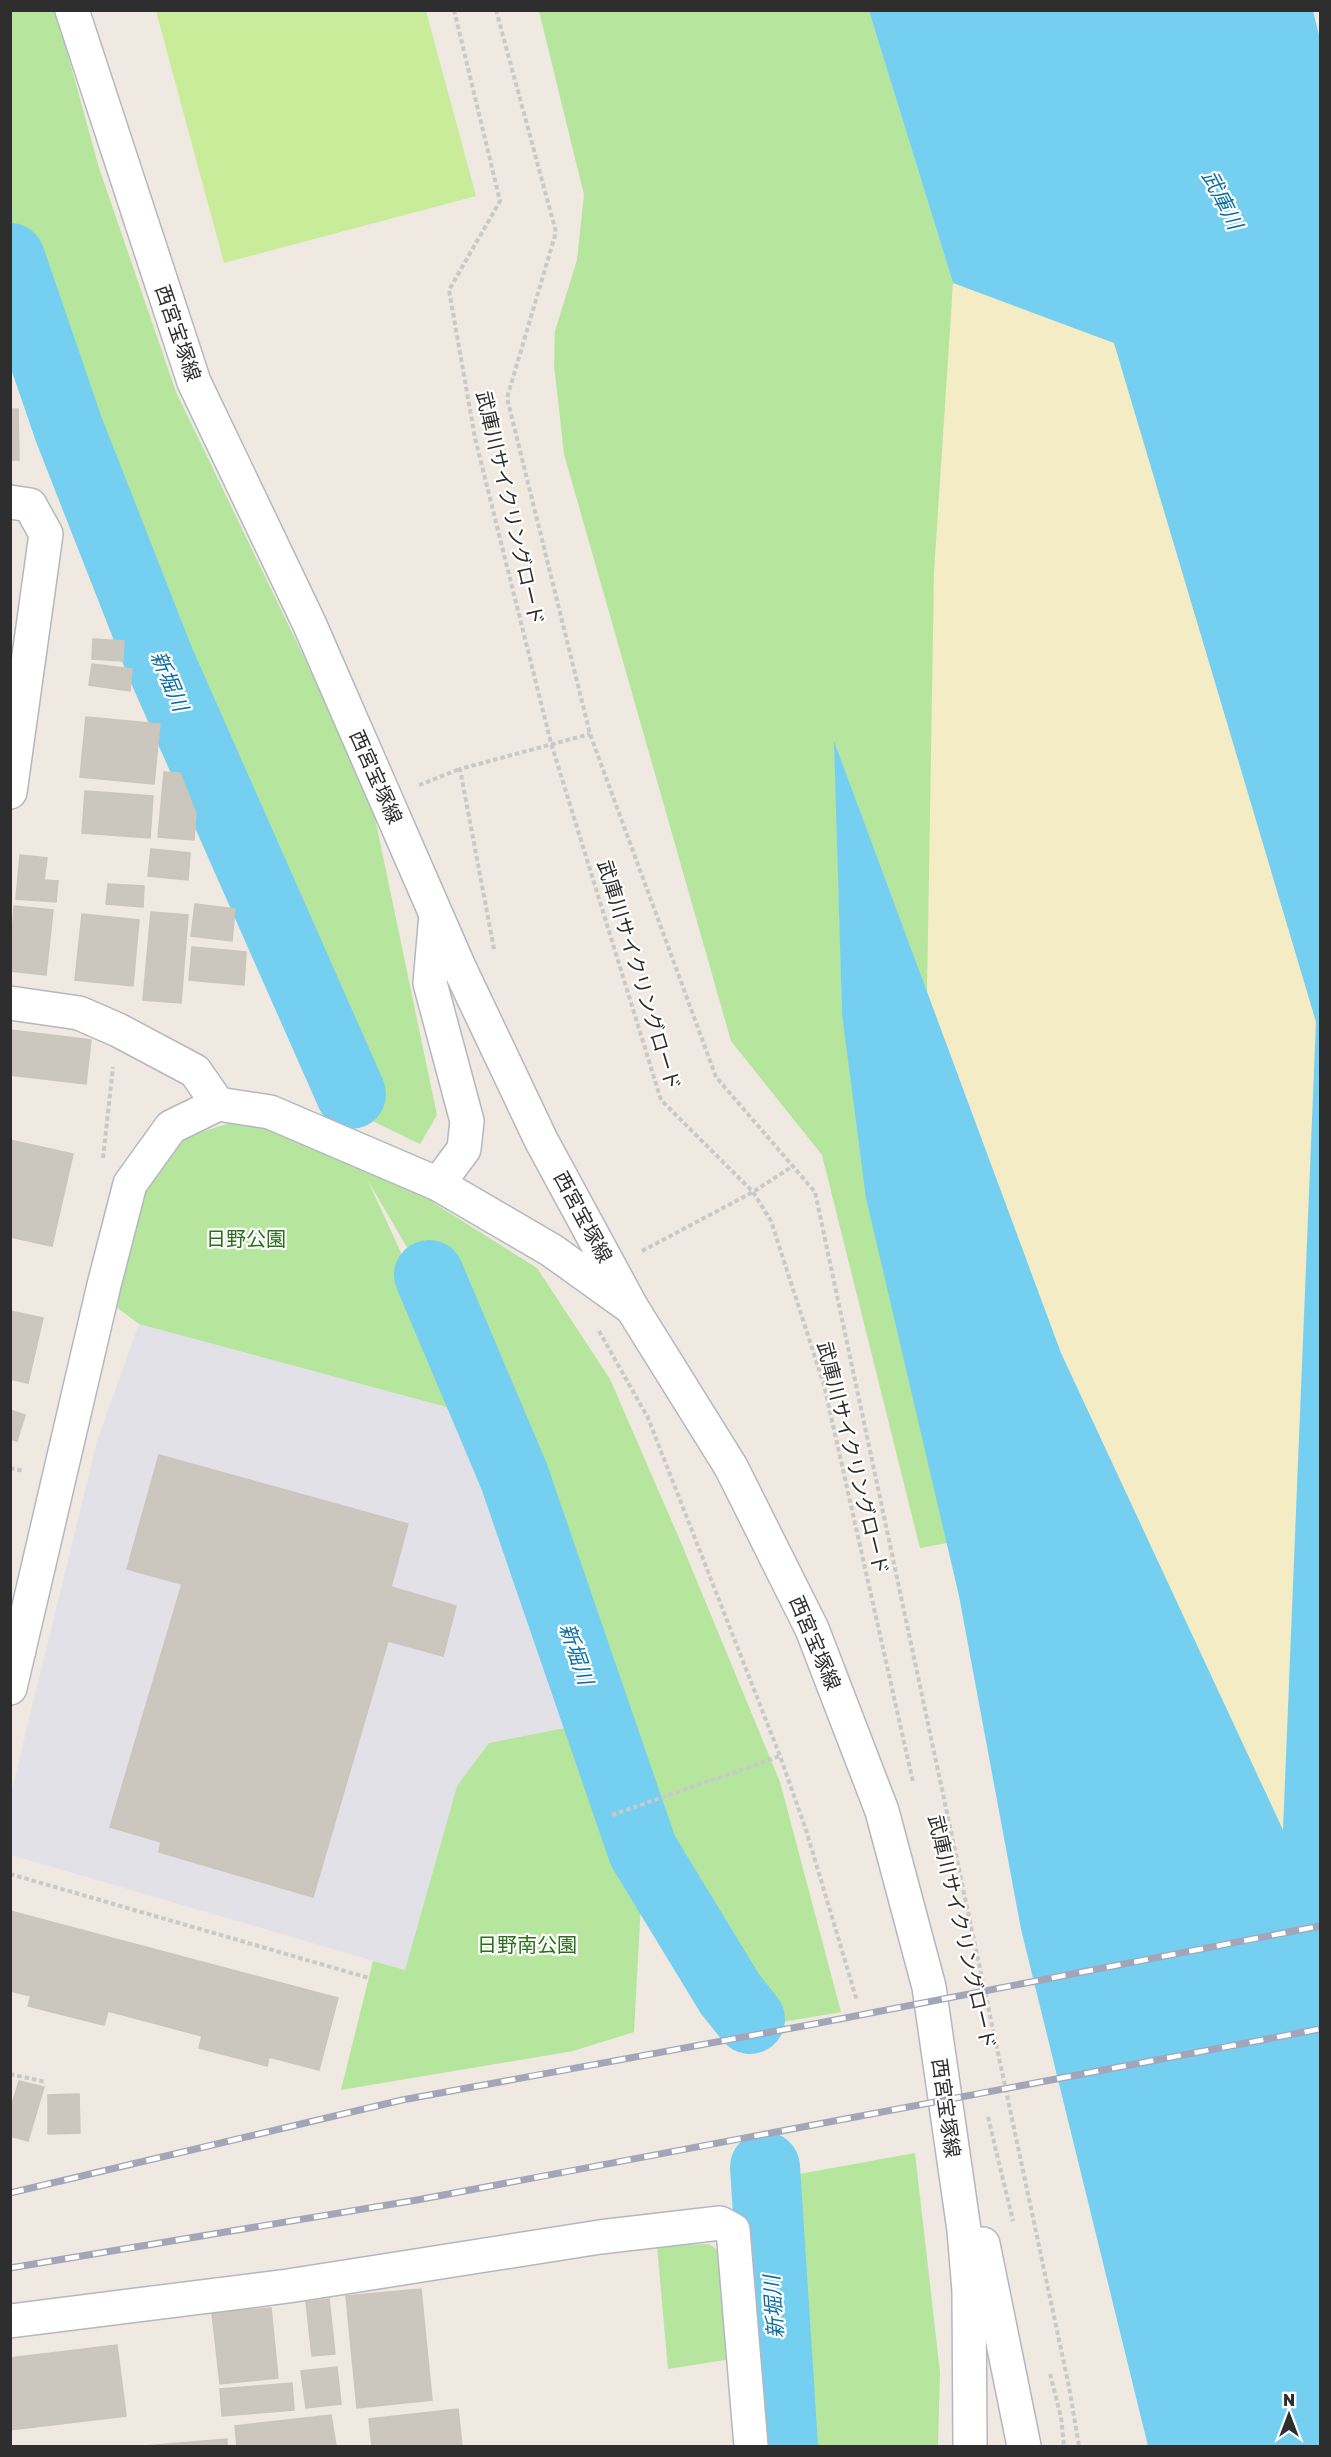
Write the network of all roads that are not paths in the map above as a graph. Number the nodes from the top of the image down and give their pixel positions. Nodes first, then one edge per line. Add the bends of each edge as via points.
1 (72, 10) edge
2 (10, 502) edge
3 (10, 792) edge
4 (436, 915) junction
5 (10, 1003) edge
6 (218, 1104) junction
7 (438, 1184) junction
8 (632, 1308) junction
9 (15, 1650) edge
10 (10, 1688) edge
11 (929, 1987) junction
12 (10, 2321) edge
13 (751, 2446) edge
14 (970, 2446) edge
15 (1024, 2446) edge

1 - 4 main road, 西宮宝塚線 via 194,382 309,623
2 - 3 main road via 30,505 46,534
4 - 7 main road via 430,983 467,1121 464,1149
4 - 8 main road, 西宮宝塚線 via 541,1140
5 - 6 main road via 79,1013 118,1030 195,1071
6 - 7 main road via 270,1112
6 - 9 main road via 171,1127 130,1184
7 - 8 main road via 551,1250
8 - 11 main road, 西宮宝塚線 via 731,1467 812,1629 882,1811
9 - 10 main road
11 - 14 main road, 西宮宝塚線 via 964,2229 969,2291
11 - 15 main road
12 - 13 main road via 288,2286 600,2237 720,2223 733,2230

